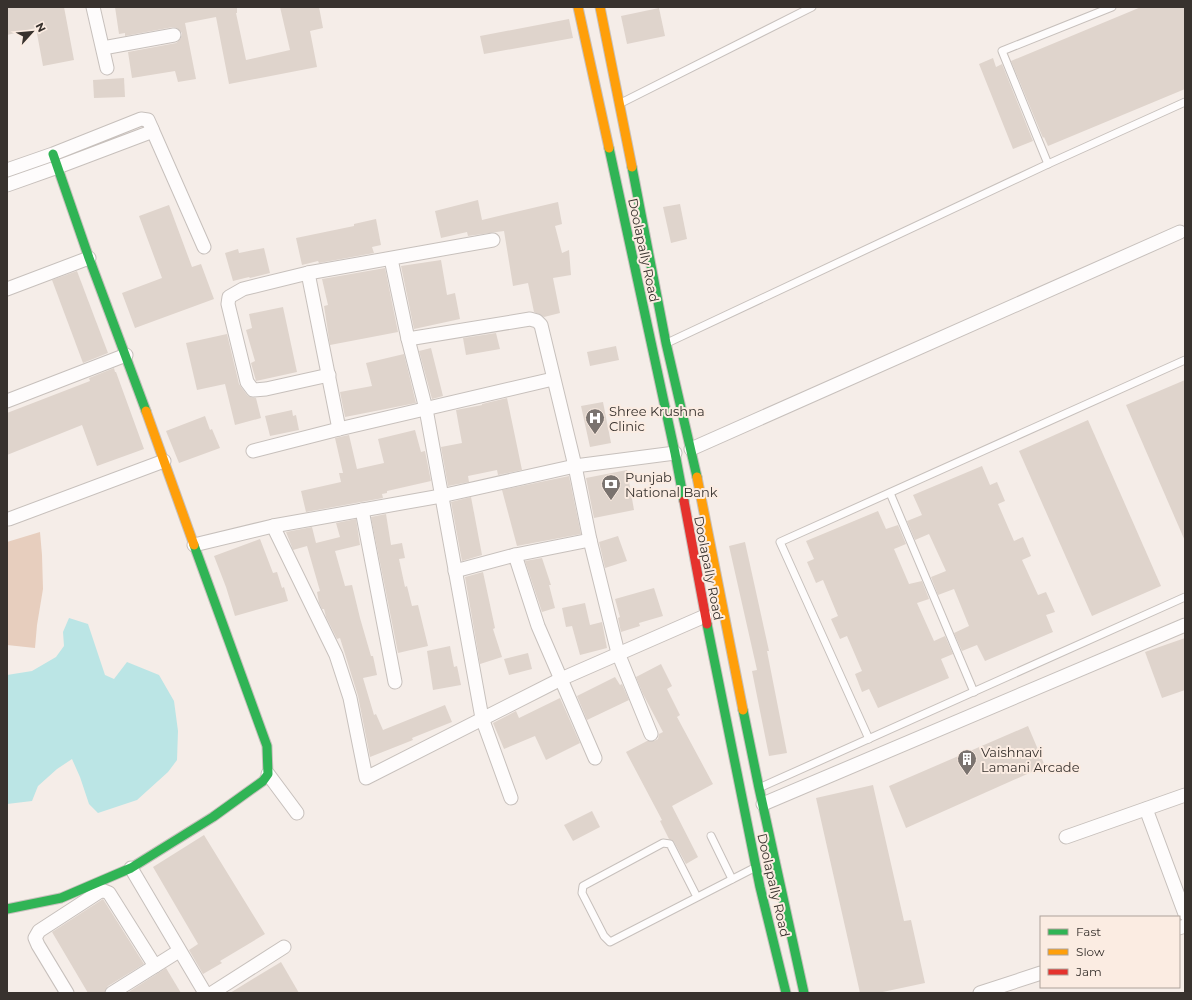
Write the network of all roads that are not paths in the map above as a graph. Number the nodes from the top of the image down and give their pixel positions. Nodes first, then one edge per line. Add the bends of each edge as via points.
1 (92, 7) edge
2 (578, 7) edge
3 (600, 7) edge
4 (812, 7) edge
5 (1112, 7) edge
6 (174, 35) dead end
7 (103, 48) junction
8 (107, 68) dead end
9 (1185, 102) edge
10 (610, 107) junction
11 (152, 129) junction
12 (53, 154) junction
13 (1048, 164) junction
14 (58, 167) junction
15 (7, 170) edge
16 (7, 184) edge
17 (1180, 232) dead end
18 (494, 240) dead end
19 (204, 247) dead end
20 (89, 258) junction
21 (391, 259) junction
22 (308, 273) junction
23 (7, 289) edge
24 (408, 339) junction
25 (666, 343) junction
26 (126, 355) junction
27 (1185, 360) edge
28 (329, 375) junction
29 (554, 379) junction
30 (7, 401) edge
31 (426, 409) junction
32 (339, 429) junction
33 (691, 448) junction
34 (253, 451) dead end
35 (675, 454) junction
36 (164, 461) junction
37 (575, 466) junction
38 (890, 493) junction
39 (441, 496) junction
40 (362, 510) junction
41 (9, 519) dead end
42 (272, 526) junction
43 (590, 540) junction
44 (194, 545) junction
45 (516, 555) junction
46 (455, 571) junction
47 (1185, 597) edge
48 (705, 616) junction
49 (1185, 625) edge
50 (618, 653) junction
51 (561, 679) junction
52 (395, 682) dead end
53 (974, 692) junction
54 (482, 718) junction
55 (651, 734) dead end
56 (869, 739) junction
57 (595, 758) dead end
58 (268, 774) junction
59 (759, 788) junction
60 (1185, 795) edge
61 (511, 798) dead end
62 (763, 804) junction
63 (1146, 809) junction
64 (297, 813) dead end
65 (712, 836) dead end
66 (1066, 837) dead end
67 (756, 866) junction
68 (131, 868) junction
69 (732, 879) junction
70 (79, 897) junction
71 (697, 897) junction
72 (7, 909) edge
73 (1185, 914) edge
74 (284, 947) dead end
75 (179, 951) junction
76 (155, 966) junction
77 (1040, 973) edge
78 (67, 993) edge
79 (112, 993) edge
80 (205, 993) edge
81 (212, 993) edge
82 (786, 993) edge
83 (804, 993) edge
84 (980, 993) edge

1 - 7 street
2 - 10 main road, Doolapally Road
3 - 10 main road, Doolapally Road
4 - 10 lane
5 - 13 lane via 1002,51
6 - 7 street
7 - 8 street
9 - 13 lane
10 - 25 main road, Doolapally Road
10 - 35 main road, Doolapally Road
11 - 12 street via 148,120 141,119
11 - 14 street via 148,133
11 - 19 street
12 - 14 main road
12 - 15 street
13 - 25 lane
14 - 16 street
14 - 20 main road
17 - 33 street
18 - 21 street
20 - 23 street
20 - 26 main road
21 - 22 street
21 - 24 street
22 - 28 street
22 - 28 street via 243,289 229,297 228,304 247,382 253,390 266,390
24 - 29 street via 534,320 541,325
24 - 31 street
25 - 33 main road, Doolapally Road
26 - 30 street
26 - 36 main road
27 - 38 lane
28 - 32 street
29 - 31 street
29 - 37 street
31 - 32 street
31 - 39 street
32 - 34 street
33 - 59 main road, Doolapally Road
35 - 37 street
35 - 48 main road, Doolapally Road
36 - 41 street
36 - 44 main road
37 - 39 street
37 - 43 street
38 - 53 lane
38 - 56 lane via 780,542
39 - 40 street
39 - 46 street
40 - 42 street
40 - 52 street
42 - 44 street
42 - 54 street via 336,655 350,698 366,778
43 - 45 street
43 - 50 street
44 - 58 main road via 266,746
45 - 46 street
45 - 51 street via 538,626
46 - 54 street
47 - 53 lane
48 - 50 street
48 - 67 main road, Doolapally Road
49 - 62 street
50 - 51 street
50 - 55 street
51 - 54 street
51 - 57 street
53 - 56 lane
54 - 61 street
56 - 59 lane
58 - 64 street
58 - 68 main road via 239,800
59 - 62 main road, Doolapally Road
60 - 63 street
62 - 83 main road, Doolapally Road
63 - 66 street
63 - 73 street
65 - 69 lane
67 - 69 lane
67 - 82 main road, Doolapally Road
68 - 70 main road
68 - 75 street
69 - 71 lane
70 - 72 main road via 60,898
70 - 76 street via 104,891 109,894
70 - 78 street via 38,931 35,938
71 - 71 lane via 610,942 604,936 582,893 583,886 663,843 670,844
74 - 81 street
75 - 76 street
75 - 80 street
76 - 79 street
77 - 84 street

